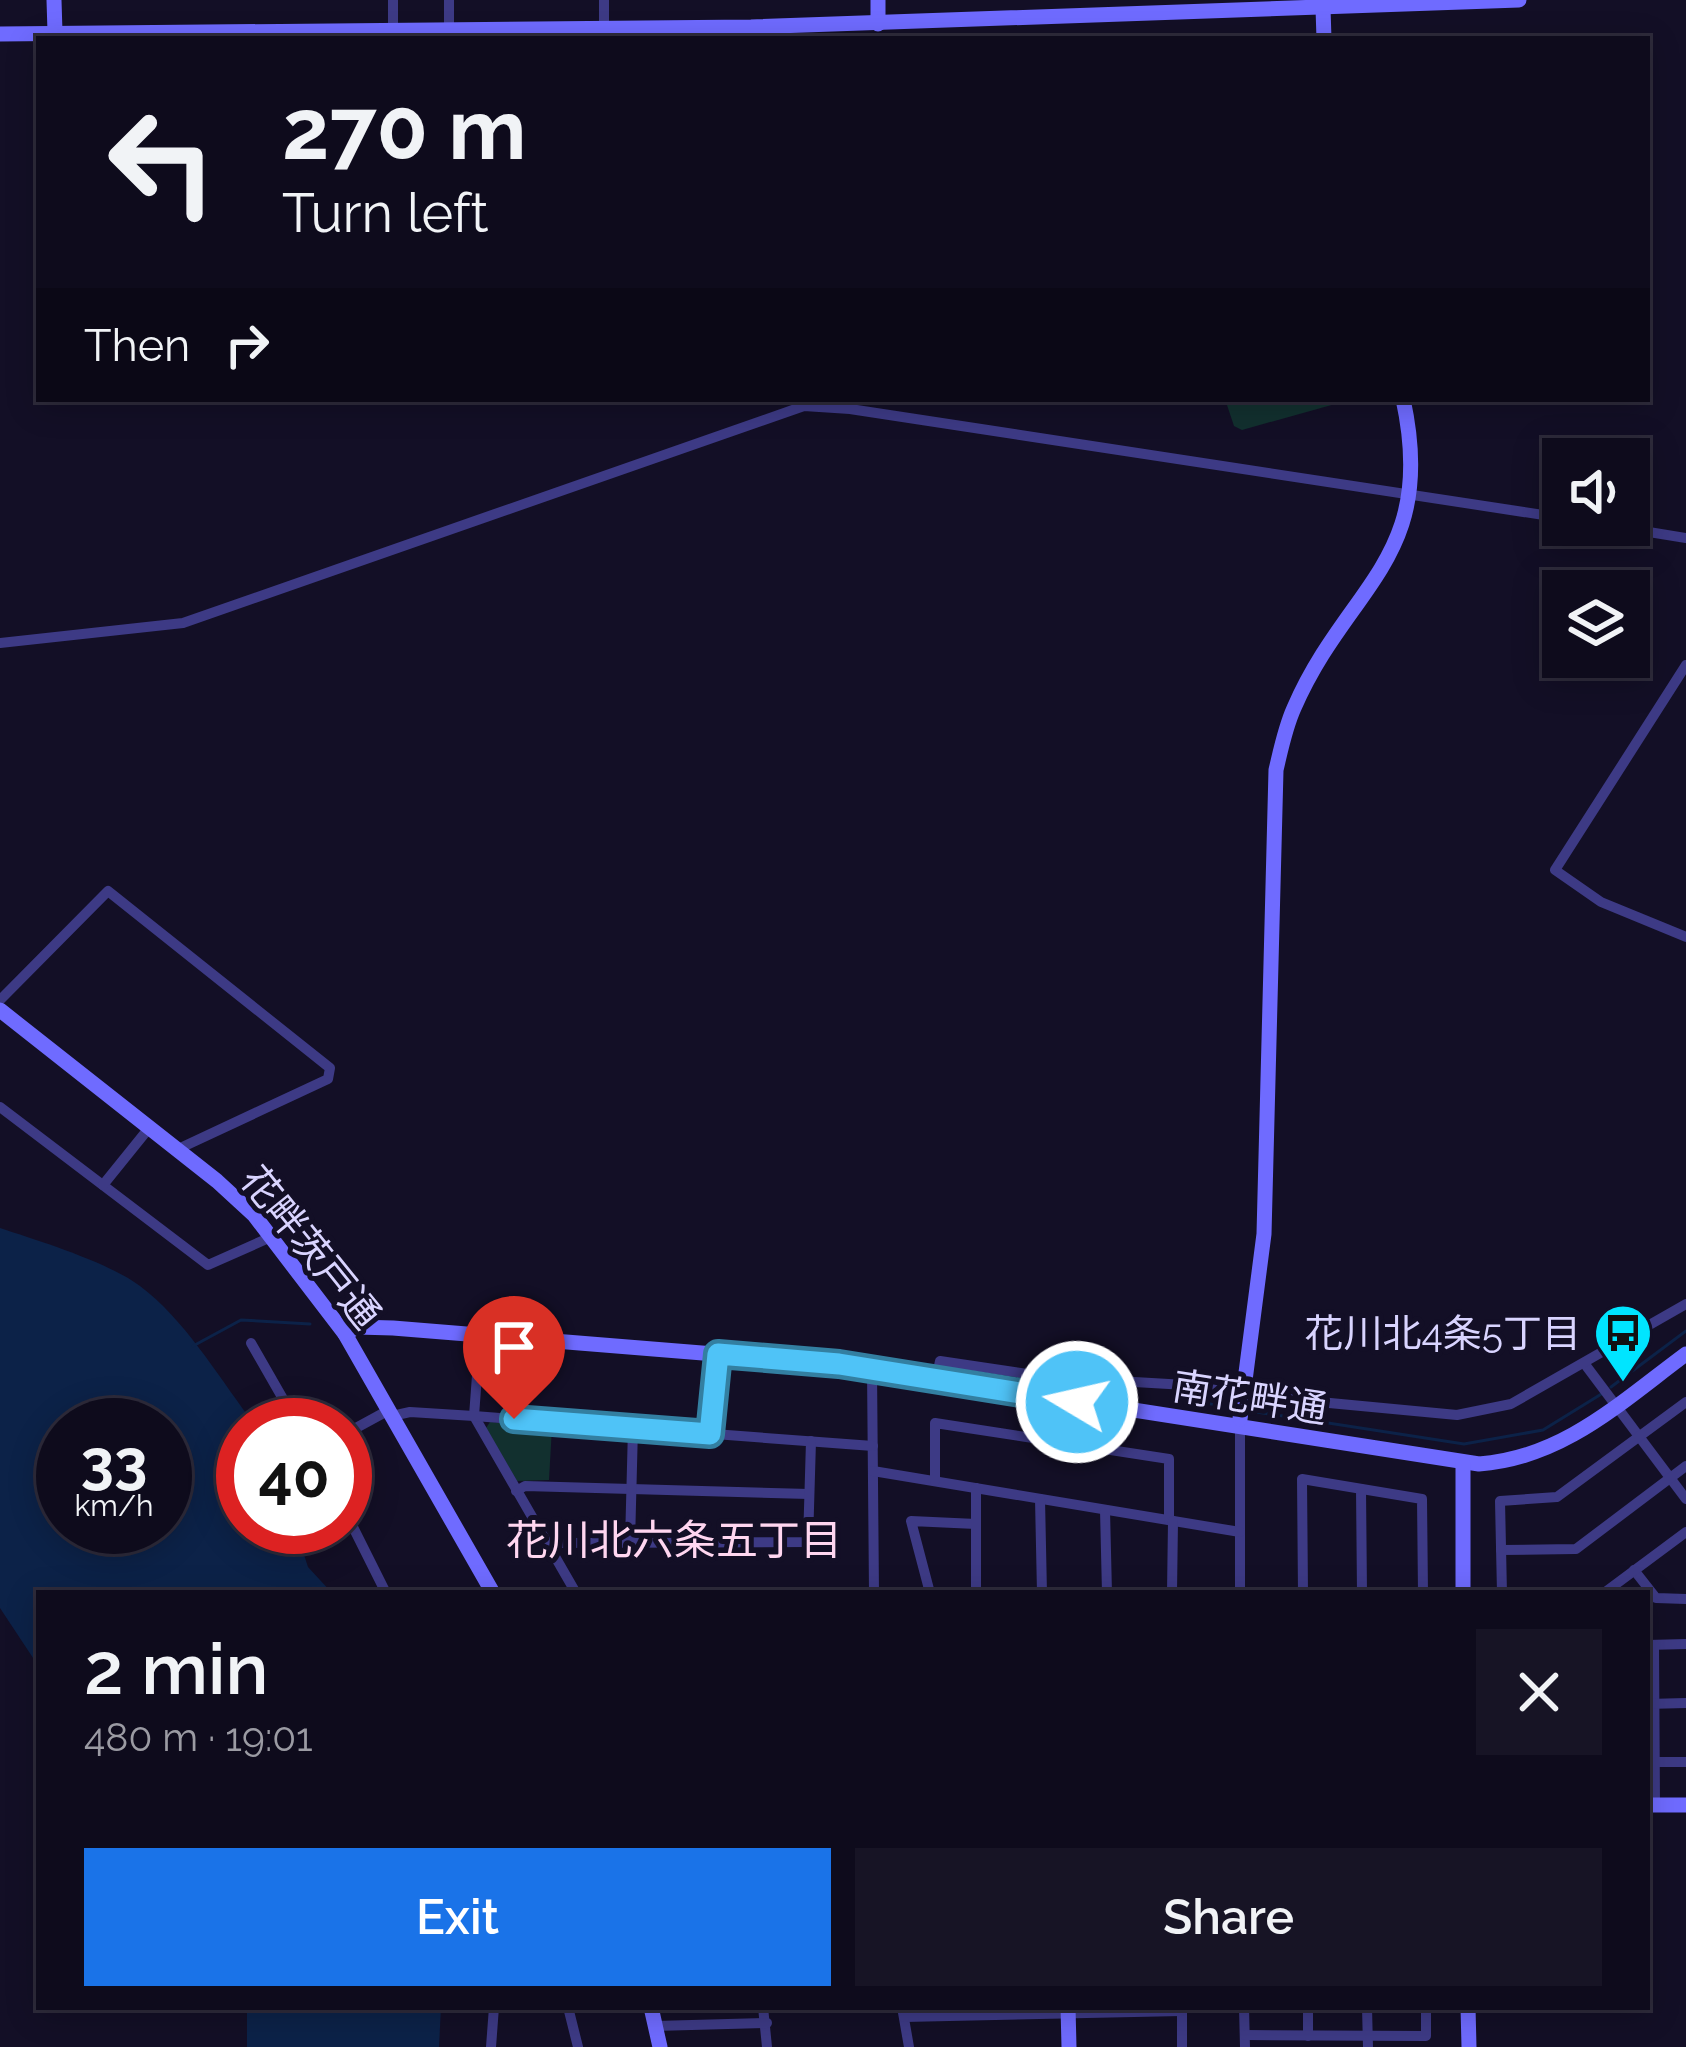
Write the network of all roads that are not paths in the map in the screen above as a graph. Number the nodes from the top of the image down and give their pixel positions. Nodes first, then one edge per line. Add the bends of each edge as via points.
1 (54, 0) edge
2 (393, 0) edge
3 (449, 0) edge
4 (604, 0) edge
5 (878, 0) edge
6 (1520, 0) edge
7 (1323, 8) junction
8 (878, 24) junction
9 (393, 27) junction
10 (449, 28) junction
11 (604, 28) junction
12 (55, 32) junction
13 (0, 34) edge
14 (1324, 36) edge
15 (1404, 402) edge
16 (1408, 493) junction
17 (1542, 515) edge
18 (1650, 532) edge
19 (1686, 538) edge
20 (0, 643) edge
21 (1686, 665) edge
22 (1686, 937) edge
23 (0, 1000) edge
24 (0, 1010) edge
25 (0, 1107) edge
26 (149, 1128) junction
27 (176, 1150) junction
28 (103, 1185) junction
29 (271, 1237) junction
30 (1686, 1304) edge
31 (345, 1334) junction
32 (480, 1335) junction
33 (251, 1343) dead end
34 (718, 1354) junction
35 (1686, 1354) edge
36 (1585, 1364) junction
37 (872, 1370) junction
38 (936, 1380) junction
39 (1609, 1397) junction
40 (283, 1398) edge
41 (1686, 1402) edge
42 (1242, 1411) junction
43 (390, 1413) junction
44 (474, 1416) junction
45 (372, 1421) edge
46 (633, 1428) junction
47 (710, 1434) junction
48 (1640, 1437) junction
49 (811, 1441) junction
50 (873, 1446) junction
51 (1463, 1464) junction
52 (1686, 1466) edge
53 (873, 1471) junction
54 (1670, 1478) junction
55 (935, 1481) junction
56 (631, 1486) junction
57 (976, 1488) junction
58 (1361, 1489) junction
59 (516, 1490) junction
60 (809, 1493) junction
61 (1040, 1499) junction
62 (1686, 1499) edge
63 (1105, 1510) junction
64 (1171, 1520) junction
65 (976, 1524) junction
66 (1240, 1532) junction
67 (1686, 1532) edge
68 (629, 1543) junction
69 (549, 1547) junction
70 (1501, 1550) junction
71 (366, 1554) edge
72 (1634, 1570) junction
73 (384, 1590) edge
74 (491, 1590) edge
75 (574, 1590) edge
76 (874, 1590) edge
77 (929, 1590) edge
78 (976, 1590) edge
79 (1042, 1590) edge
80 (1107, 1590) edge
81 (1172, 1590) edge
82 (1240, 1590) edge
83 (1303, 1590) edge
84 (1362, 1590) edge
85 (1423, 1590) edge
86 (1462, 1590) edge
87 (1502, 1590) edge
88 (1608, 1590) edge
89 (1650, 1590) edge
90 (1650, 1590) edge
91 (1686, 1599) edge
92 (1686, 1644) edge
93 (1651, 1645) edge
94 (1686, 1703) edge
95 (1651, 1704) edge
96 (1651, 1762) edge
97 (1686, 1762) edge
98 (1651, 1805) edge
99 (1686, 1805) edge
100 (494, 2010) edge
101 (569, 2010) edge
102 (653, 2010) edge
103 (764, 2010) edge
104 (1068, 2010) edge
105 (1127, 2010) edge
106 (1182, 2010) edge
107 (1244, 2010) edge
108 (1308, 2010) edge
109 (1367, 2010) edge
110 (1426, 2010) edge
111 (1468, 2010) edge
112 (998, 2011) edge
113 (903, 2012) edge
114 (767, 2023) junction
115 (656, 2026) junction
116 (1308, 2036) junction
117 (1245, 2041) edge
118 (1368, 2041) edge
119 (491, 2047) edge
120 (578, 2047) edge
121 (660, 2047) edge
122 (767, 2047) edge
123 (909, 2047) edge
124 (1069, 2047) edge
125 (1182, 2047) edge
126 (1468, 2047) edge

1 - 12 street
2 - 9 street
3 - 10 street
4 - 11 street
5 - 8 street
6 - 7 street
7 - 8 street
7 - 14 street
8 - 11 street
9 - 10 street
9 - 12 street
10 - 11 street
12 - 13 street
15 - 16 street
16 - 17 street
16 - 20 street via 804,406 183,623
16 - 42 street via 1387,563 1294,707 1276,770 1264,1234
18 - 19 street
21 - 22 street via 1555,870 1600,902
23 - 27 street via 109,891 330,1068 328,1079
24 - 26 street, 花畔茨戸通
25 - 28 street
26 - 27 street, 花畔茨戸通
26 - 28 street
27 - 29 street, 花畔茨戸通
28 - 29 street via 208,1265
29 - 31 street, 花畔茨戸通
30 - 36 street
31 - 32 street, 南花畔通 via 357,1327
31 - 43 street, 花畔茨戸通
32 - 34 street, 南花畔通
32 - 44 street
33 - 40 street
34 - 37 street, 南花畔通
34 - 47 street
35 - 39 street, 南花畔通
36 - 39 street
36 - 42 street via 1511,1404 1457,1415
37 - 38 street, 南花畔通
37 - 50 street
38 - 42 street, 南花畔通
38 - 42 street via 940,1361 1186,1385
39 - 48 street
39 - 51 street, 南花畔通 via 1586,1430 1550,1448
41 - 48 street
42 - 51 street, 南花畔通
42 - 66 street
43 - 44 street
43 - 45 street
43 - 74 street, 花畔茨戸通
44 - 46 street
44 - 59 street
46 - 47 street
46 - 56 street
47 - 49 street
48 - 54 street
48 - 70 street via 1557,1497 1500,1501
49 - 50 street
49 - 60 street
50 - 53 street
51 - 86 street
52 - 54 street
53 - 55 street
53 - 76 street
54 - 62 street
54 - 70 street via 1576,1549
55 - 57 street
55 - 64 street via 935,1423 1169,1459
56 - 59 street
56 - 60 street
56 - 68 street
57 - 61 street
57 - 65 street
58 - 83 street via 1302,1479
58 - 84 street
58 - 85 street via 1422,1499
59 - 69 street
60 - 68 street via 808,1542
61 - 63 street
61 - 79 street
63 - 64 street
63 - 80 street
64 - 66 street
64 - 81 street
65 - 77 street via 911,1521
65 - 78 street
66 - 82 street
67 - 72 street
68 - 69 street
69 - 75 street
70 - 87 street
71 - 73 street
72 - 88 street
72 - 89 street
90 - 91 street via 1656,1598
92 - 93 street
93 - 95 street
94 - 95 street
95 - 96 street
96 - 97 street
96 - 98 street
98 - 99 street
100 - 119 street
101 - 120 street
102 - 115 street
103 - 114 street
104 - 105 street
104 - 112 street
104 - 124 street
106 - 125 street
107 - 117 street
108 - 116 street
109 - 118 street
110 - 118 street via 1426,2036
111 - 126 street
112 - 113 street
113 - 123 street
114 - 115 street
114 - 122 street
115 - 121 street
116 - 117 street
116 - 118 street

